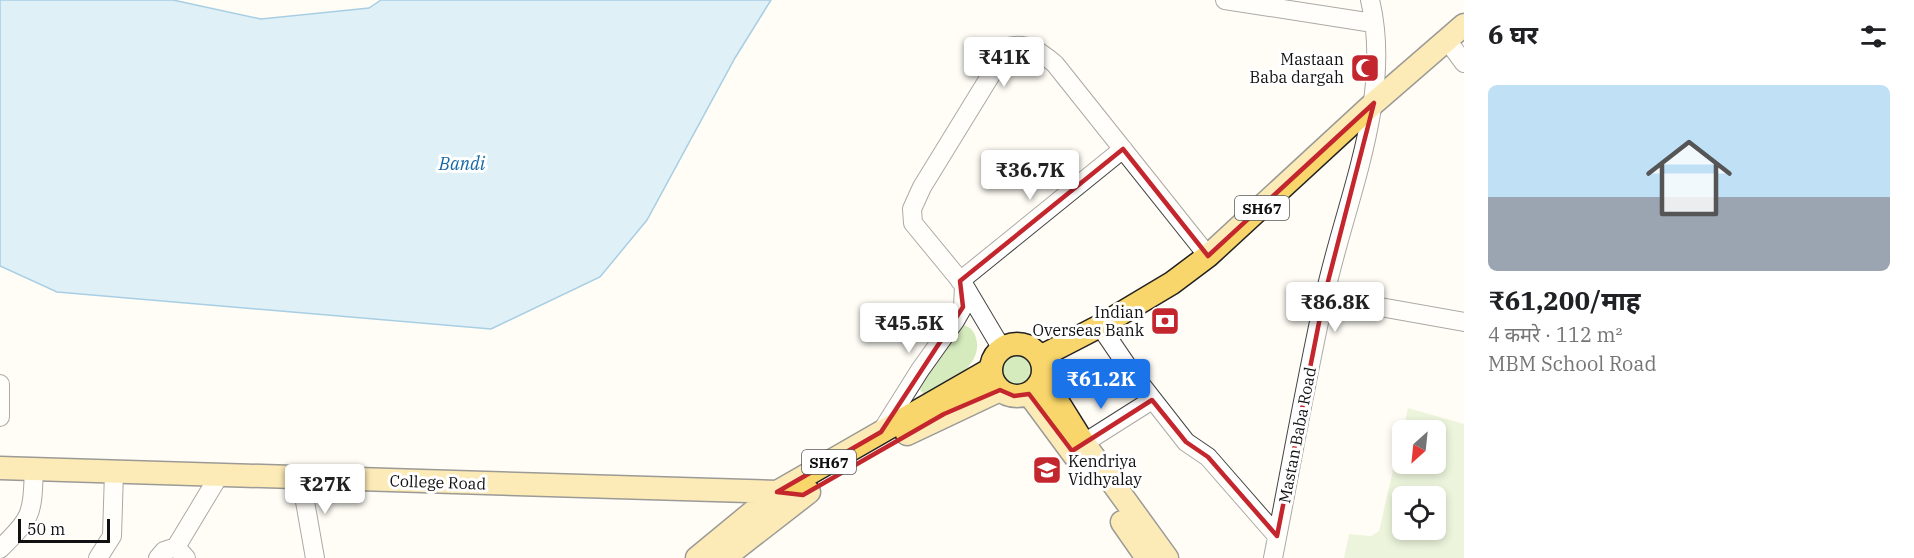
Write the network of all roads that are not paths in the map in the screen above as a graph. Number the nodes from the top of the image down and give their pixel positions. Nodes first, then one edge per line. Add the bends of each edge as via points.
1 (1225, 0) edge
2 (1370, 0) edge
3 (1257, 2) edge
4 (1374, 23) junction
5 (1459, 30) edge
6 (1464, 63) edge
7 (1374, 103) junction
8 (1123, 149) junction
9 (1208, 256) junction
10 (962, 283) junction
11 (1324, 297) junction
12 (1464, 322) edge
13 (1100, 326) junction
14 (1002, 349) junction
15 (991, 369) junction
16 (1037, 376) junction
17 (0, 384) edge
18 (1000, 390) junction
19 (1152, 400) junction
20 (0, 417) edge
21 (881, 432) junction
22 (1077, 446) junction
23 (0, 468) edge
24 (34, 469) junction
25 (114, 471) junction
26 (220, 474) junction
27 (301, 478) junction
28 (777, 492) junction
29 (803, 495) junction
30 (1277, 536) junction
31 (0, 549) edge
32 (181, 553) edge
33 (98, 558) edge
34 (158, 558) edge
35 (315, 558) edge
36 (697, 558) edge
37 (724, 558) edge
38 (1147, 558) edge
39 (1167, 558) edge
40 (1273, 558) edge

1 - 3 street
2 - 4 street, Mastan Baba Road
3 - 4 street
4 - 7 street, Mastan Baba Road
5 - 6 street
5 - 7 main road, SH67
7 - 9 main road, SH67
7 - 11 street, Mastan Baba Road
8 - 9 street
8 - 10 street
8 - 10 street via 1055,64 1021,44 1008,47 912,209 913,223
9 - 13 main road, SH67 via 1172,283
10 - 14 street
10 - 21 street via 963,307
11 - 12 street
11 - 30 street, Mastan Baba Road
13 - 16 main road, SH67
13 - 19 street
14 - 15 main road
14 - 16 main road via 1023,345
15 - 18 main road
15 - 21 main road, SH67
16 - 18 main road via 1014,396
16 - 22 main road
17 - 20 street
18 - 29 main road, SH67 via 893,441
19 - 22 street
19 - 30 street via 1186,442 1208,457
21 - 28 main road, SH67
22 - 38 main road
22 - 39 main road
23 - 24 main road, College Road
24 - 25 main road, College Road
24 - 31 street via 32,510
25 - 26 main road, College Road
25 - 33 street via 112,536
26 - 27 main road, College Road
26 - 32 street
27 - 28 main road, College Road
27 - 35 street
28 - 29 main road, College Road
28 - 36 main road, SH67
29 - 37 main road, SH67
30 - 40 street, Mastan Baba Road
32 - 34 street via 164,551

